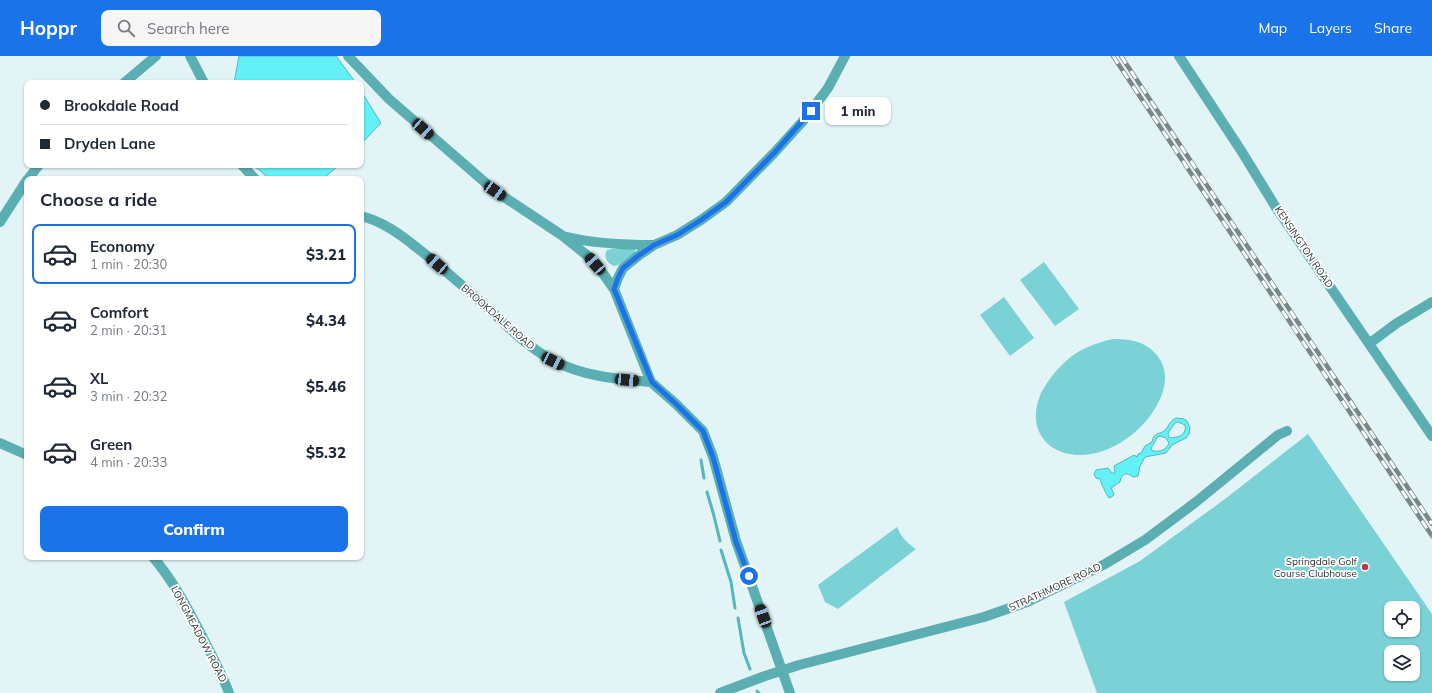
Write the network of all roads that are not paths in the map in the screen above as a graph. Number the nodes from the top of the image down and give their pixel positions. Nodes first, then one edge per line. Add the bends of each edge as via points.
1 (156, 56) edge
2 (190, 56) edge
3 (348, 56) edge
4 (845, 56) edge
5 (1179, 56) edge
6 (128, 80) edge
7 (202, 80) edge
8 (245, 168) edge
9 (252, 176) edge
10 (24, 186) edge
11 (364, 217) edge
12 (0, 222) edge
13 (563, 236) junction
14 (654, 245) junction
15 (614, 289) junction
16 (1432, 302) edge
17 (1370, 343) junction
18 (652, 382) junction
19 (1287, 431) dead end
20 (1432, 436) edge
21 (0, 444) edge
22 (24, 454) edge
23 (155, 560) edge
24 (782, 670) junction
25 (229, 693) edge
26 (720, 693) edge
27 (790, 693) edge

1 - 6 street
2 - 7 street
3 - 13 street via 389,100 495,191
4 - 14 street via 828,88 803,121 726,202 677,235
5 - 17 street, KENSINGTON ROAD via 1275,206
8 - 9 street
10 - 12 street
11 - 18 street, BROOKDALE ROAD via 382,224 410,242 520,338 553,361 578,372 600,377
13 - 14 street via 590,242
13 - 15 street via 589,257
14 - 15 street via 623,268
15 - 18 street
16 - 17 street
17 - 20 street, KENSINGTON ROAD
18 - 24 street via 703,431 713,457 736,542
19 - 24 street, STRATHMORE ROAD via 1278,435 1196,502 1133,547 1105,564 1027,602 984,617
21 - 22 street
23 - 25 street, LONGMEADOW ROAD via 185,603
24 - 26 street, STRATHMORE ROAD
24 - 27 street

